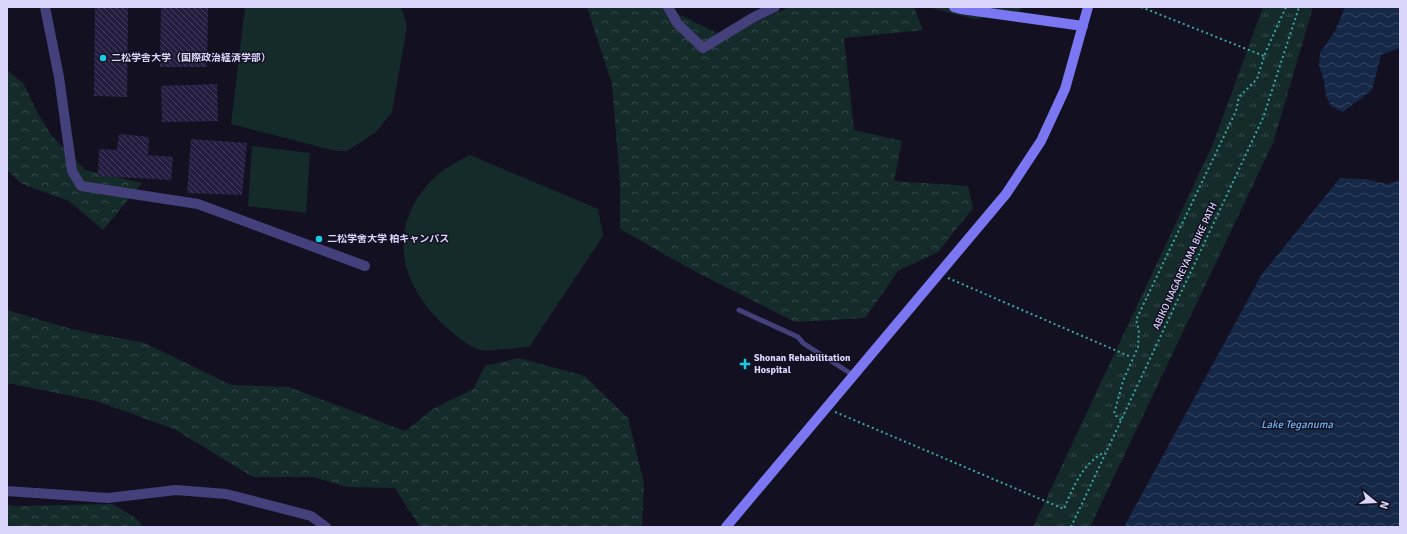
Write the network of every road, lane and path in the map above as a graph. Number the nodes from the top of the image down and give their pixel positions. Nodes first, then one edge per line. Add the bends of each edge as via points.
1 (45, 7) edge
2 (668, 7) edge
3 (776, 7) edge
4 (954, 7) edge
5 (1088, 7) edge
6 (1141, 7) edge
7 (1286, 7) edge
8 (1294, 7) edge
9 (1298, 8) edge
10 (1083, 26) junction
11 (1264, 56) junction
12 (365, 266) dead end
13 (940, 274) junction
14 (739, 310) dead end
15 (1132, 357) junction
16 (853, 375) junction
17 (826, 408) junction
18 (1121, 420) junction
19 (1105, 452) junction
20 (7, 491) edge
21 (326, 527) edge
22 (726, 527) edge
23 (1071, 527) edge

1 - 12 street via 59,77 72,171 81,186 198,204
2 - 3 street via 677,23 703,48 754,17
4 - 10 street
5 - 10 street
6 - 11 path
7 - 11 path
8 - 9 path
9 - 18 path, ABIKO NAGAREYAMA BIKE PATH via 1263,118
10 - 13 street via 1065,89 1041,141 1006,194
11 - 15 path via 1257,79 1239,97 1236,110 1136,320 1139,330 1138,342
13 - 15 path
13 - 16 street
14 - 16 lane via 798,337 803,343
15 - 18 path via 1114,414
16 - 17 street
17 - 19 path via 1064,509 1074,484 1094,458
17 - 22 street
18 - 19 path, ABIKO NAGAREYAMA BIKE PATH
19 - 23 path, ABIKO NAGAREYAMA BIKE PATH
20 - 21 street via 108,498 176,490 226,494 310,516

